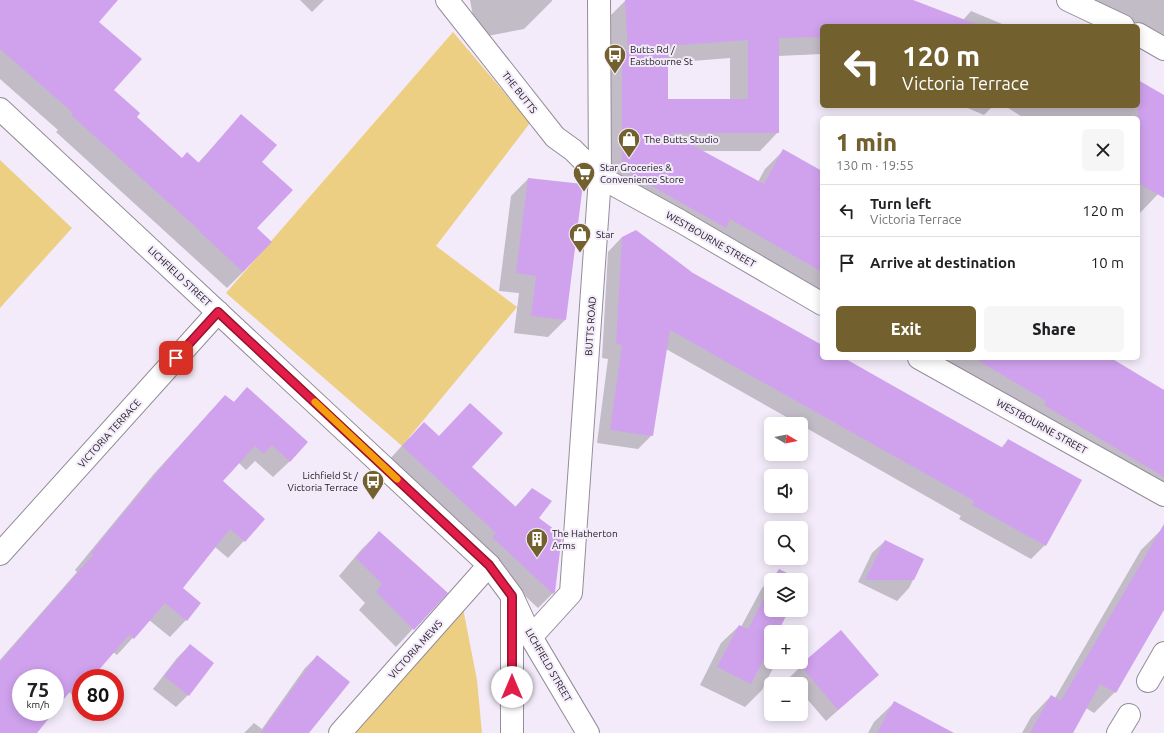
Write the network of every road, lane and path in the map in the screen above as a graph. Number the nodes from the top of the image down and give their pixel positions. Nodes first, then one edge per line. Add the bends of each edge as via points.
1 (447, 0) edge
2 (599, 0) edge
3 (1068, 0) edge
4 (1119, 24) edge
5 (1140, 35) edge
6 (1164, 49) edge
7 (0, 109) edge
8 (600, 177) junction
9 (820, 303) edge
10 (218, 312) junction
11 (923, 360) edge
12 (1164, 495) edge
13 (0, 554) edge
14 (489, 565) junction
15 (512, 596) junction
16 (531, 637) junction
17 (1164, 653) edge
18 (1148, 681) dead end
19 (1129, 714) dead end
20 (340, 733) edge
21 (512, 733) edge
22 (588, 733) edge
23 (1118, 733) edge

1 - 8 main road, THE BUTTS via 555,137 573,150
2 - 8 main road, BUTTS ROAD
3 - 4 main road
5 - 6 main road
7 - 10 main road, LICHFIELD STREET
8 - 9 main road, WESTBOURNE STREET
8 - 16 main road, BUTTS ROAD via 571,593
10 - 13 main road, VICTORIA TERRACE
10 - 14 main road, LICHFIELD STREET
11 - 12 main road, WESTBOURNE STREET
14 - 15 main road, LICHFIELD STREET
14 - 20 main road, VICTORIA MEWS
15 - 16 main road, LICHFIELD STREET
15 - 21 main road, LICHFIELD STREET
16 - 22 main road, LICHFIELD STREET
17 - 18 main road
19 - 23 main road

